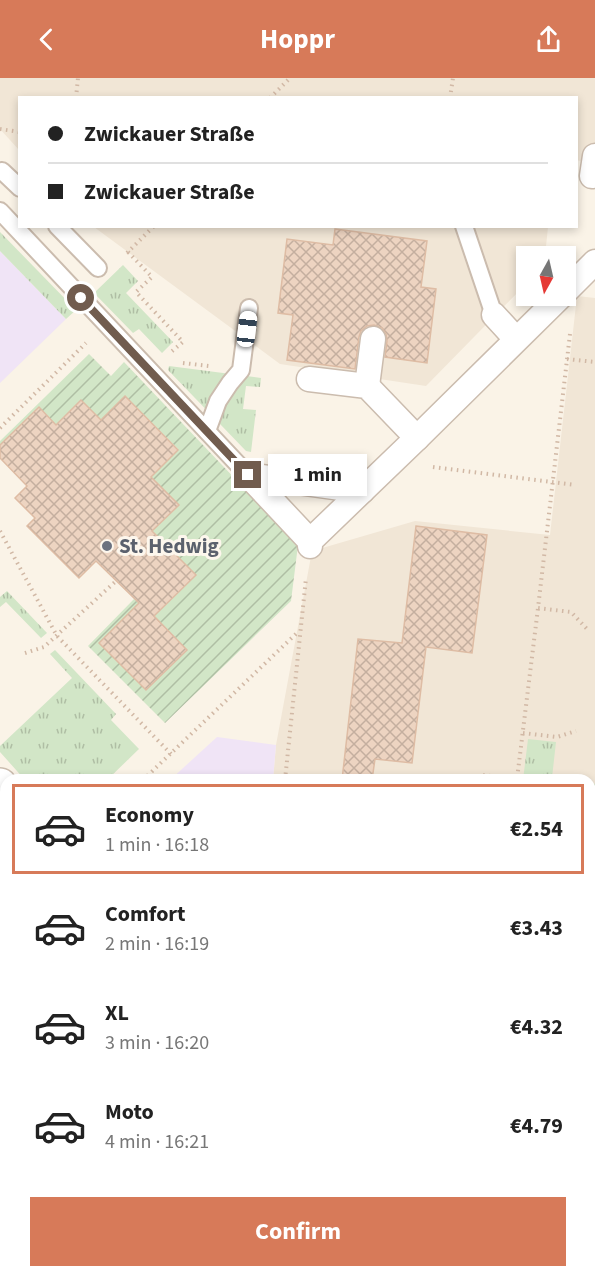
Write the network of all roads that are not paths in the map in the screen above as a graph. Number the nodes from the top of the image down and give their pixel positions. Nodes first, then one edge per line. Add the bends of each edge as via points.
1 (1, 172) edge
2 (18, 186) edge
3 (0, 211) edge
4 (59, 228) edge
5 (466, 228) edge
6 (595, 262) edge
7 (98, 268) dead end
8 (576, 283) edge
9 (553, 306) edge
10 (249, 308) dead end
11 (494, 315) joint
12 (372, 339) dead end
13 (516, 339) junction
14 (309, 379) dead end
15 (367, 386) junction
16 (207, 431) junction
17 (417, 438) junction
18 (248, 475) junction
19 (362, 491) junction

1 - 2 lane
3 - 16 lane
4 - 7 lane
5 - 11 lane
6 - 8 street
9 - 13 street
10 - 16 lane via 242,370 218,401
11 - 13 street
12 - 15 street
13 - 17 street
14 - 15 street
15 - 17 street
16 - 18 lane
17 - 19 street via 404,460
18 - 19 street
18 - 19 street via 310,543

